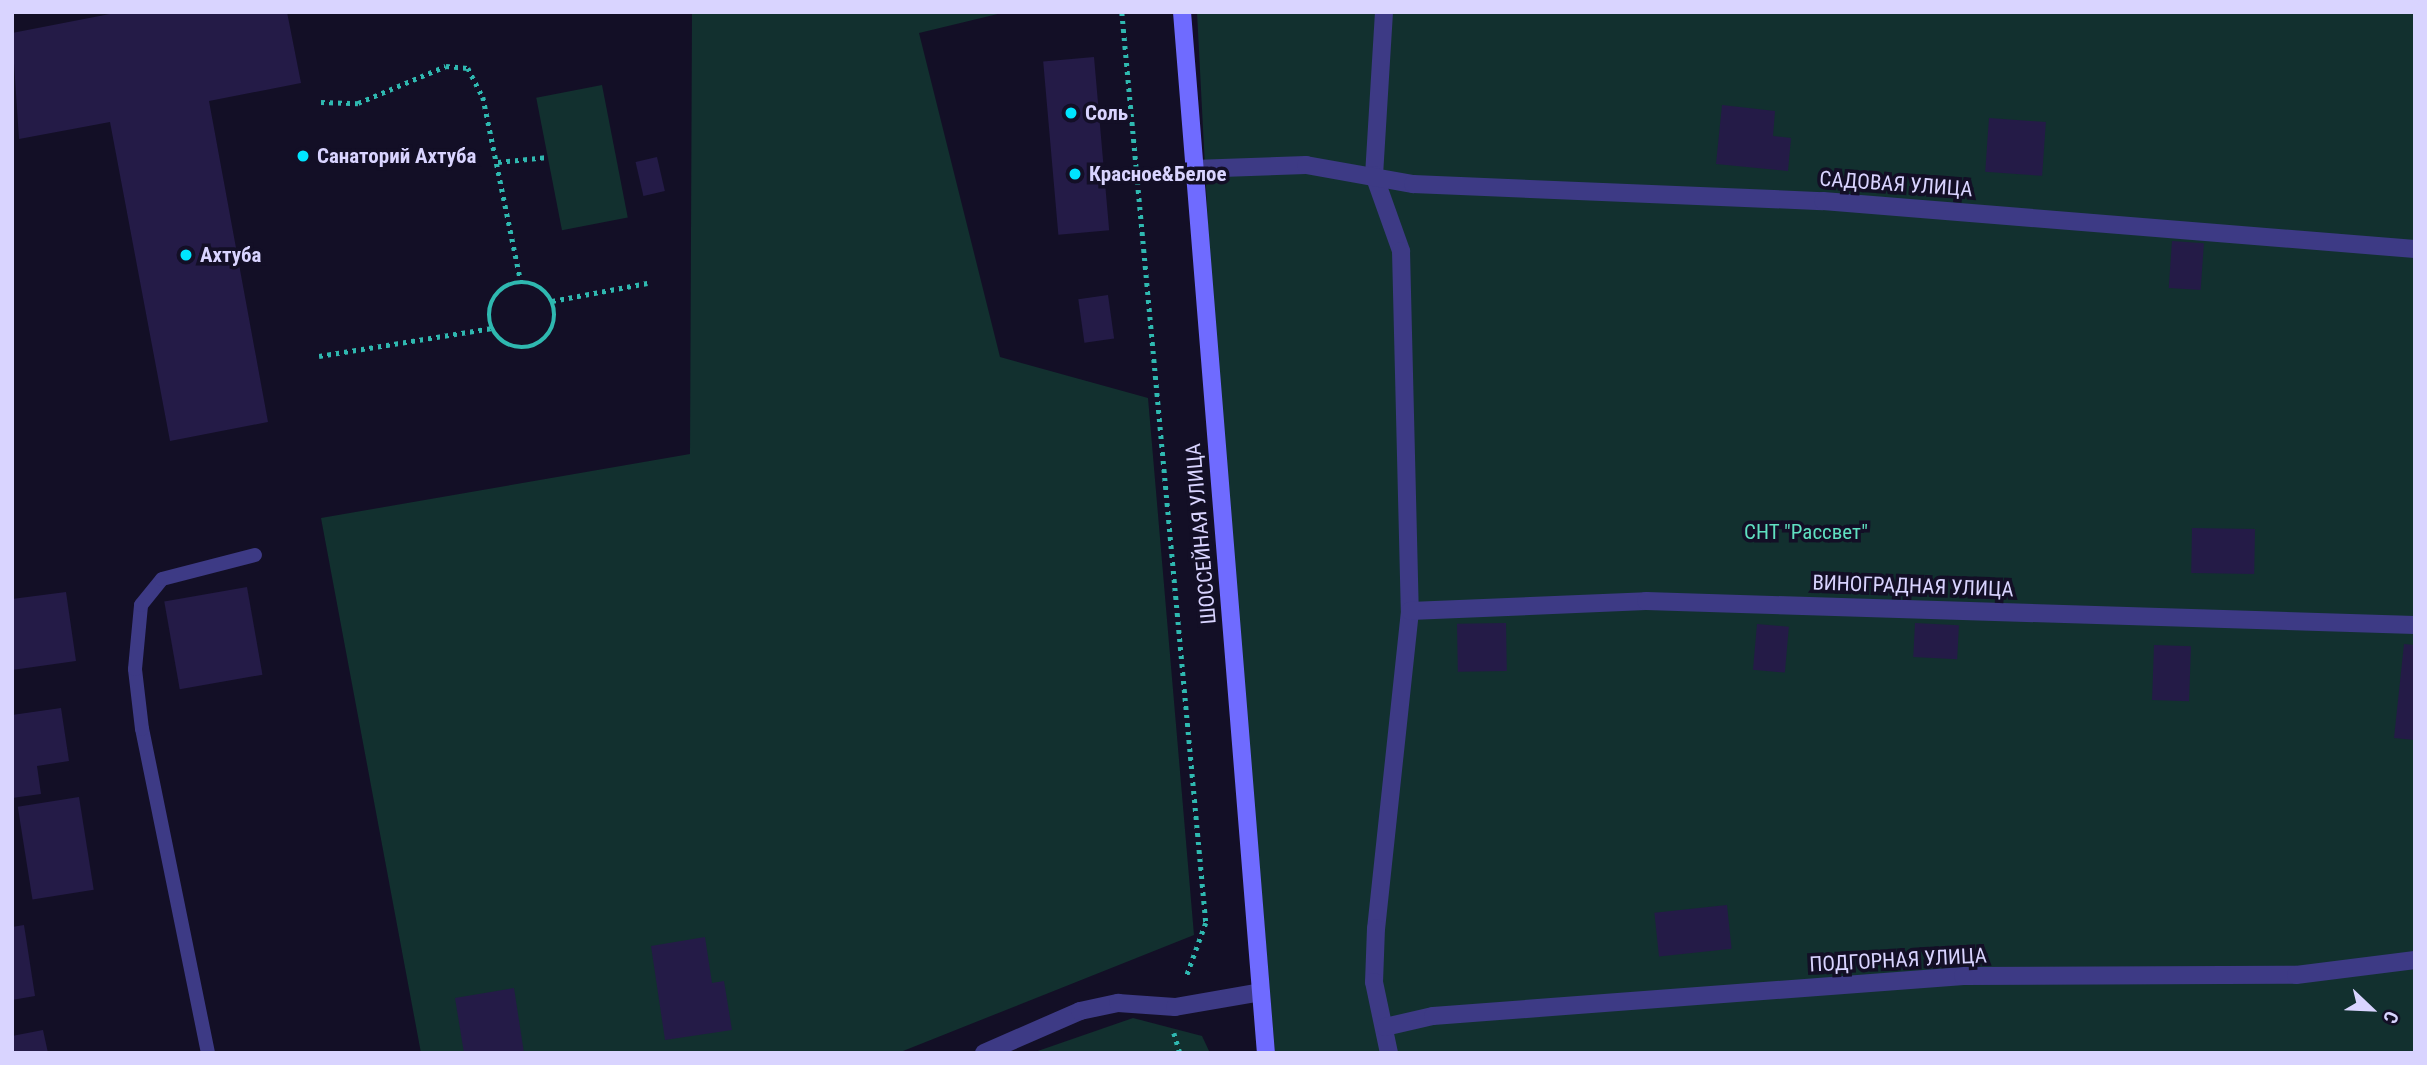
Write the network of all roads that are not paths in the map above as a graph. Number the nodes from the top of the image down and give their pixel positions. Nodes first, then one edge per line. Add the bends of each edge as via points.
1 (1182, 12) edge
2 (1384, 12) edge
3 (1193, 169) junction
4 (1374, 175) junction
5 (2415, 249) edge
6 (255, 555) dead end
7 (1410, 611) junction
8 (2415, 625) edge
9 (2415, 960) edge
10 (1262, 992) junction
11 (1385, 1027) junction
12 (208, 1053) edge
13 (984, 1053) edge
14 (1266, 1053) edge
15 (1389, 1053) edge

1 - 3 street, ШОССЕЙНАЯ УЛИЦА
2 - 4 street
3 - 4 street, САДОВАЯ УЛИЦА via 1306,165
3 - 10 street, ШОССЕЙНАЯ УЛИЦА
4 - 5 street, САДОВАЯ УЛИЦА via 1456,186 1823,201
4 - 7 street via 1401,251
6 - 12 lane via 162,579 141,605 135,669 142,729
7 - 8 street, ВИНОГРАДНАЯ УЛИЦА via 1646,601
7 - 11 street via 1376,928 1374,982
9 - 11 street, ПОДГОРНАЯ УЛИЦА via 2296,975 1950,977 1433,1016
10 - 13 street via 1175,1007 1118,1003 1080,1011
10 - 14 street, ШОССЕЙНАЯ УЛИЦА
11 - 15 street

